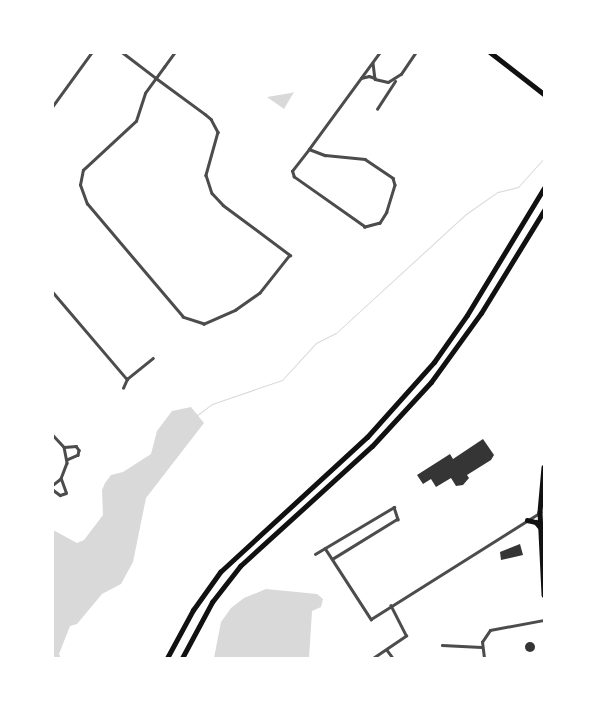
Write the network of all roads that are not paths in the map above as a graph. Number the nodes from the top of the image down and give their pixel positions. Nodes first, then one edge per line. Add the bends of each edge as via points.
1 (92, 52) edge
2 (122, 52) edge
3 (176, 52) edge
4 (380, 52) edge
5 (416, 52) edge
6 (490, 52) edge
7 (373, 62) junction
8 (156, 78) junction
9 (397, 78) junction
10 (375, 79) junction
11 (358, 81) junction
12 (544, 94) edge
13 (52, 107) edge
14 (377, 109) dead end
15 (309, 149) junction
16 (544, 188) edge
17 (544, 210) edge
18 (52, 291) edge
19 (153, 358) dead end
20 (127, 379) junction
21 (123, 388) dead end
22 (52, 434) edge
23 (64, 447) junction
24 (67, 460) junction
25 (544, 467) edge
26 (61, 479) junction
27 (52, 487) edge
28 (542, 511) edge
29 (528, 520) junction
30 (540, 528) junction
31 (325, 548) junction
32 (315, 554) dead end
33 (333, 560) junction
34 (544, 594) edge
35 (391, 606) junction
36 (544, 620) edge
37 (442, 645) dead end
38 (482, 647) junction
39 (387, 650) junction
40 (167, 658) edge
41 (182, 658) edge
42 (373, 658) edge
43 (393, 658) edge
44 (484, 658) edge

1 - 13 street
2 - 8 street
3 - 8 street
4 - 7 street
5 - 9 street
6 - 12 main road
7 - 10 street
7 - 11 street
8 - 8 street via 215,124 217,141 206,175 216,199 290,255 252,299 214,321 197,324 183,317 87,204 80,185 83,170 136,120 145,93
9 - 10 street via 385,83
9 - 14 street
10 - 11 street via 366,76
11 - 15 street
15 - 15 street via 325,155 365,159 393,178 395,186 388,212 380,223 365,227 294,177 292,171
16 - 40 highway via 467,315 426,373 361,444 225,567 193,610
17 - 41 highway via 481,313 431,382 372,446 236,570 209,608
18 - 20 street
19 - 20 street
20 - 21 street
22 - 23 street
23 - 24 street
23 - 24 street via 76,446 79,450
24 - 26 street
25 - 28 main road
26 - 27 street
26 - 27 street via 66,493 60,495
28 - 29 street
28 - 30 main road
29 - 30 main road via 536,522
29 - 35 street
30 - 34 main road
31 - 32 street
31 - 33 street
31 - 33 street via 391,507 399,515
33 - 35 street via 371,619
35 - 39 street via 407,633
36 - 38 street via 496,627 485,636
37 - 38 street
38 - 44 street
39 - 42 street
39 - 43 street

